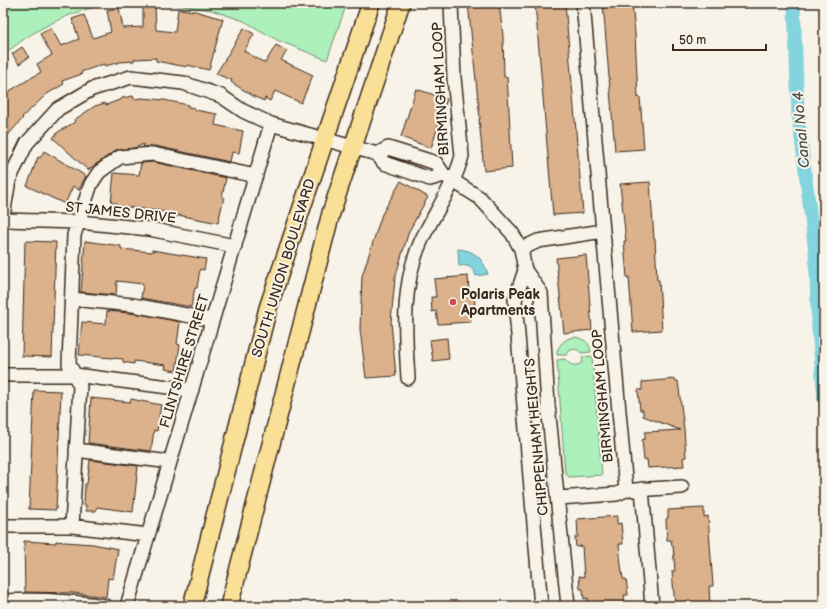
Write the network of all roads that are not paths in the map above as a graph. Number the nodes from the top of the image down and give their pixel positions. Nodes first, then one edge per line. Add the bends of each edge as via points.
1 (371, 3) edge
2 (402, 3) edge
3 (451, 3) edge
4 (583, 3) edge
5 (271, 124) junction
6 (324, 138) junction
7 (353, 148) junction
8 (256, 176) junction
9 (448, 178) junction
10 (3, 216) edge
11 (3, 220) edge
12 (79, 222) junction
13 (603, 230) junction
14 (235, 246) junction
15 (521, 249) junction
16 (525, 270) junction
17 (72, 299) junction
18 (212, 320) junction
19 (3, 375) edge
20 (75, 375) junction
21 (408, 378) dead end
22 (192, 390) junction
23 (76, 450) junction
24 (170, 462) junction
25 (682, 487) dead end
26 (642, 489) junction
27 (626, 490) junction
28 (558, 498) junction
29 (3, 526) edge
30 (72, 526) junction
31 (148, 535) junction
32 (3, 601) edge
33 (106, 606) edge
34 (127, 606) edge
35 (192, 606) edge
36 (229, 606) edge
37 (541, 606) edge
38 (568, 606) edge
39 (652, 606) edge

1 - 6 main road, SOUTH UNION BOULEVARD
2 - 7 main road
3 - 9 street, BIRMINGHAM LOOP via 454,78 462,156
4 - 13 street, BIRMINGHAM LOOP
5 - 6 street, CHIPPENHAM HEIGHTS
5 - 8 street, FLINTSHIRE STREET
5 - 10 street, CHIPPENHAM HEIGHTS via 221,96 184,83 131,77 92,89 58,109 27,143 9,180
6 - 7 street, CHIPPENHAM HEIGHTS
6 - 35 main road, SOUTH UNION BOULEVARD via 268,308
7 - 9 street, CHIPPENHAM HEIGHTS via 377,154 388,148 436,163
7 - 36 main road via 331,213
8 - 12 street via 153,154 120,157 99,172 91,184
8 - 14 street, FLINTSHIRE STREET
9 - 15 street, CHIPPENHAM HEIGHTS via 480,198 512,233
9 - 21 street, BIRMINGHAM LOOP via 412,265 404,325
11 - 12 street, ST JAMES DRIVE
12 - 14 street, ST JAMES DRIVE via 149,229
12 - 17 street via 74,235
13 - 15 street via 538,241
13 - 27 street, BIRMINGHAM LOOP
14 - 18 street, FLINTSHIRE STREET
15 - 16 street, CHIPPENHAM HEIGHTS
16 - 28 street, CHIPPENHAM HEIGHTS via 541,293 548,405
16 - 37 street, CHIPPENHAM HEIGHTS via 515,300
17 - 18 street via 133,305
17 - 20 street via 69,364
18 - 22 street, FLINTSHIRE STREET
19 - 20 street
20 - 22 street
20 - 23 street via 80,386
22 - 24 street, FLINTSHIRE STREET
23 - 24 street
23 - 30 street
24 - 31 street, FLINTSHIRE STREET
25 - 26 street
26 - 27 street
26 - 39 street
27 - 28 street via 617,494
28 - 38 street, CHIPPENHAM HEIGHTS
29 - 30 street
30 - 31 street
31 - 34 street, FLINTSHIRE STREET
32 - 33 street via 78,602

